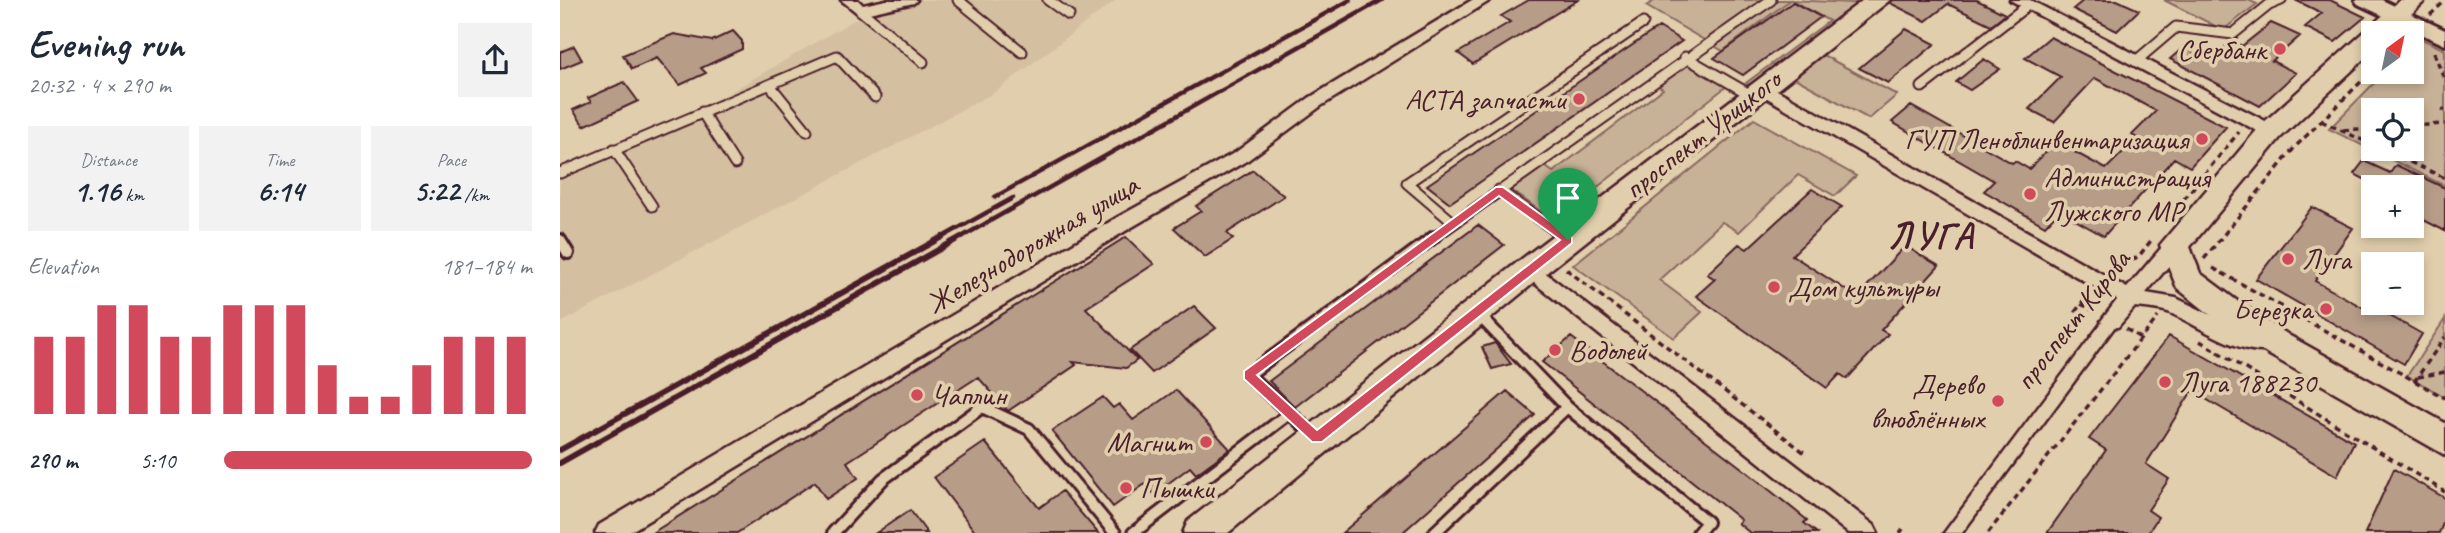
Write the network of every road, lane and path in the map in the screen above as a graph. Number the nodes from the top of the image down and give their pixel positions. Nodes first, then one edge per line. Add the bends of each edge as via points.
1 (909, 0) edge
2 (958, 0) edge
3 (1048, 0) edge
4 (1483, 0) edge
5 (1771, 0) edge
6 (1878, 0) edge
7 (2259, 0) edge
8 (2281, 0) edge
9 (2365, 0) edge
10 (2445, 1) edge
11 (2023, 2) edge
12 (854, 5) edge
13 (2269, 5) junction
14 (2413, 11) edge
15 (1069, 15) dead end
16 (2397, 21) edge
17 (1643, 23) dead end
18 (2445, 37) edge
19 (2361, 47) edge
20 (1021, 52) dead end
21 (1685, 57) junction
22 (2445, 57) edge
23 (2137, 61) junction
24 (923, 62) dead end
25 (2445, 81) edge
26 (770, 85) junction
27 (1922, 87) dead end
28 (1756, 91) junction
29 (875, 97) dead end
30 (702, 112) junction
31 (2321, 121) dead end
32 (2445, 124) edge
33 (2424, 125) edge
34 (2261, 126) junction
35 (2361, 129) edge
36 (807, 131) dead end
37 (2341, 131) junction
38 (2361, 140) edge
39 (614, 149) junction
40 (2407, 161) edge
41 (735, 164) dead end
42 (560, 173) edge
43 (2445, 178) edge
44 (1499, 190) junction
45 (652, 206) dead end
46 (2178, 206) dead end
47 (1454, 223) junction
48 (560, 240) edge
49 (1568, 240) junction
50 (2165, 240) junction
51 (568, 253) dead end
52 (2202, 262) dead end
53 (1564, 267) dead end
54 (1531, 269) junction
55 (2100, 281) junction
56 (2129, 298) junction
57 (1477, 312) junction
58 (2074, 312) dead end
59 (2111, 321) joint
60 (2445, 337) edge
61 (2195, 338) dead end
62 (2278, 345) junction
63 (2445, 372) edge
64 (2416, 379) junction
65 (2445, 398) edge
66 (1567, 407) junction
67 (1290, 413) junction
68 (1317, 438) junction
69 (2445, 440) edge
70 (1805, 453) dead end
71 (2445, 492) edge
72 (607, 533) edge
73 (833, 533) edge
74 (1115, 533) edge
75 (1133, 533) edge
76 (1201, 533) edge
77 (1434, 533) edge
78 (1698, 533) edge
79 (1866, 533) edge
80 (1952, 533) edge

1 - 12 street
2 - 20 lane
3 - 15 lane
4 - 72 street, Железнодорожная улица via 1324,97 1242,156
5 - 21 lane
6 - 28 main road, проспект Урицкого
7 - 13 lane
8 - 13 lane
9 - 14 main road
10 - 14 path
11 - 23 street
11 - 27 lane
12 - 24 lane
13 - 23 lane via 2233,34 2176,27
14 - 16 main road
14 - 18 main road
17 - 47 lane via 1407,183
19 - 34 main road, проспект Кирова
21 - 28 lane
21 - 44 lane
22 - 25 path via 2433,51
23 - 34 street
26 - 29 lane via 836,56
26 - 30 lane
26 - 36 lane
28 - 49 main road, проспект Урицкого
28 - 55 street
30 - 39 lane
30 - 41 lane
31 - 37 path
32 - 33 path
34 - 46 path via 2233,137
34 - 50 main road, проспект Кирова
35 - 37 path
37 - 38 path
39 - 42 lane
39 - 45 lane
40 - 43 path
44 - 47 lane
44 - 49 lane
47 - 67 lane via 1248,375
48 - 51 lane
49 - 54 main road, проспект Урицкого
50 - 55 path
50 - 56 street, проспект Кирова
50 - 62 main road via 2188,279
52 - 64 path
53 - 70 path
54 - 57 main road, проспект Урицкого
54 - 79 street
55 - 56 street
55 - 58 path
56 - 59 street, проспект Кирова
56 - 62 street via 2169,304 2237,337
57 - 66 lane
57 - 68 main road, проспект Урицкого
59 - 80 street, проспект Кирова
60 - 64 path
61 - 71 path
62 - 69 main road
63 - 64 path
64 - 65 path
66 - 77 lane
66 - 78 lane via 1707,522
67 - 68 lane
67 - 75 lane
68 - 76 main road, проспект Урицкого
73 - 74 lane via 879,481 982,407 1029,429

